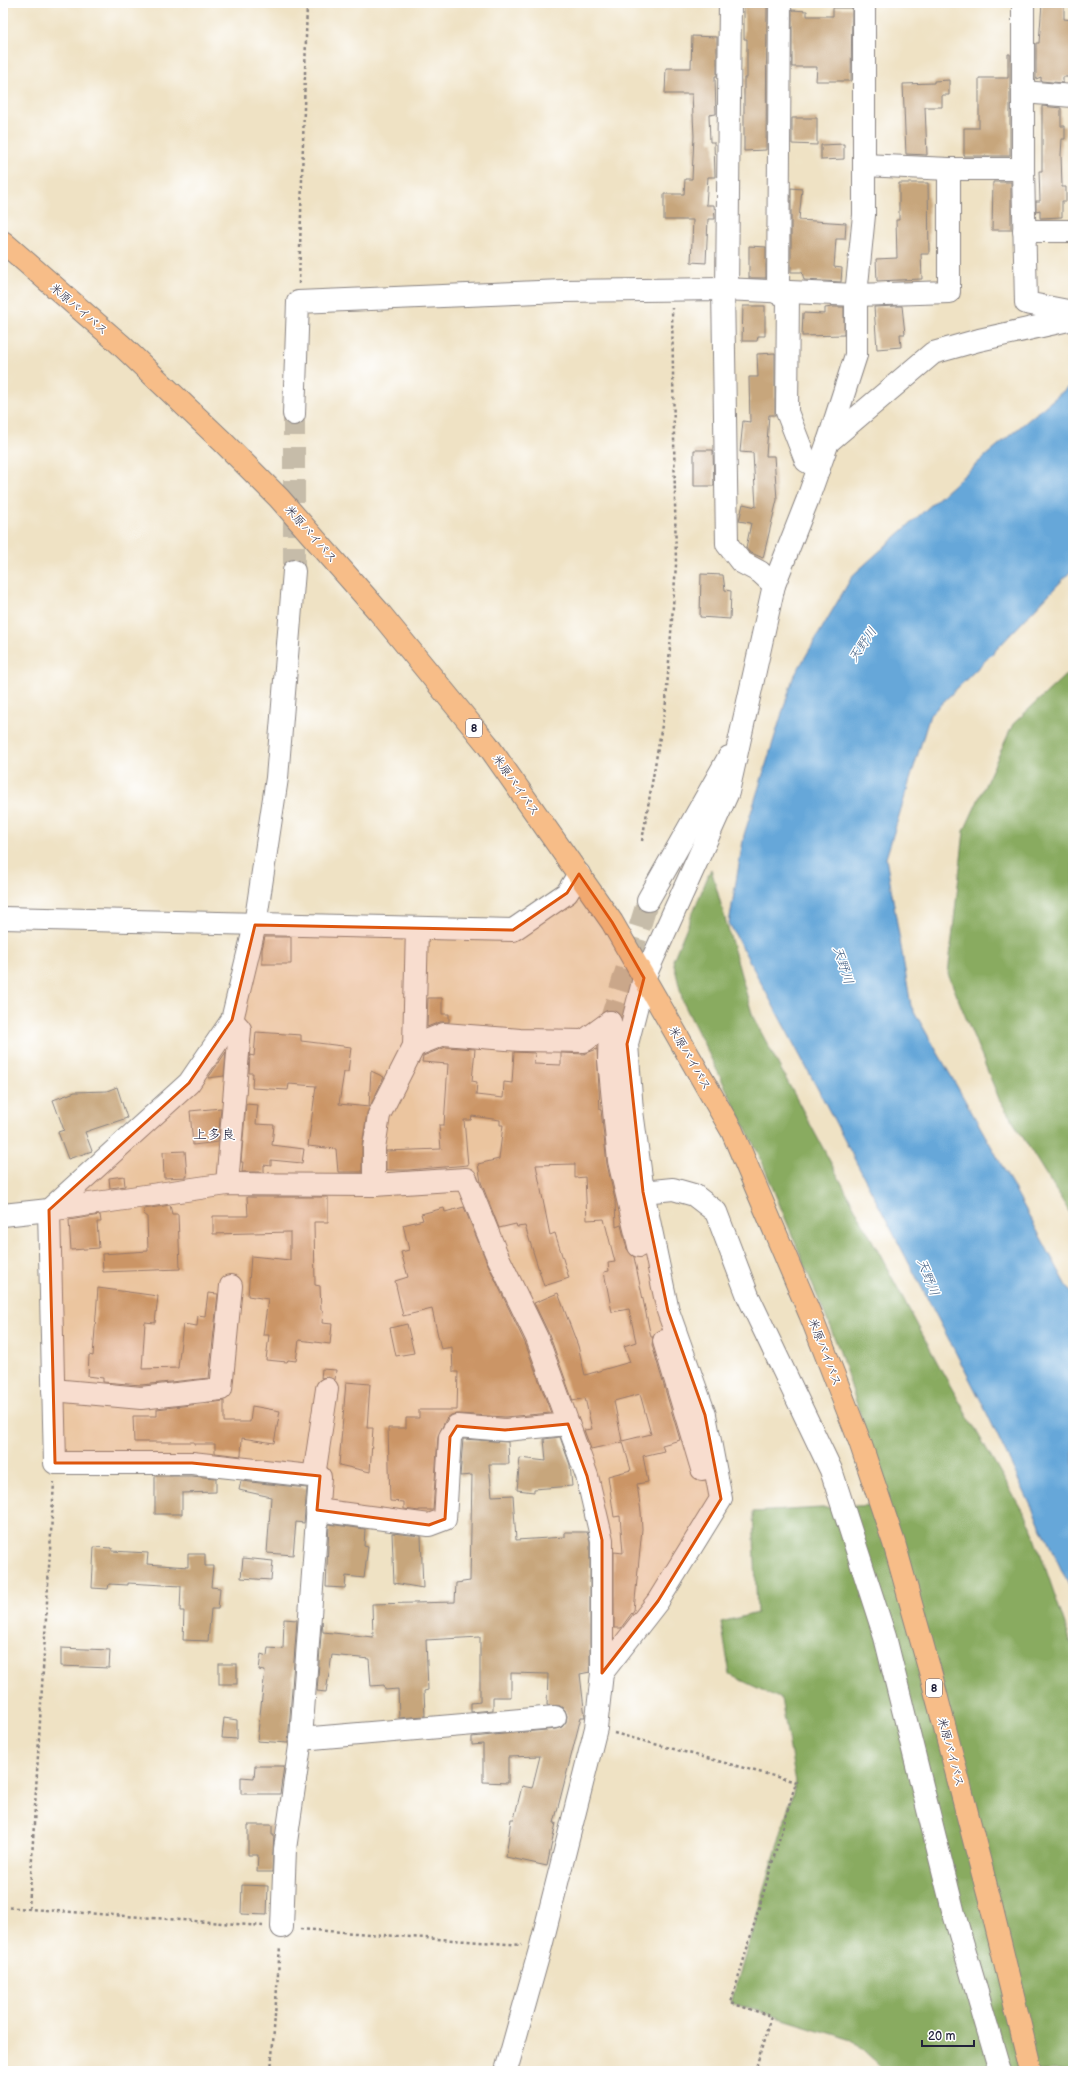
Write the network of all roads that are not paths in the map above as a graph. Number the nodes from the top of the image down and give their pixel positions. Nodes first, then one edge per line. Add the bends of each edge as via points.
1 (730, 3) edge
2 (780, 3) edge
3 (864, 3) edge
4 (1023, 3) edge
5 (1023, 92) junction
6 (1073, 96) edge
7 (864, 165) junction
8 (949, 169) junction
9 (1023, 169) junction
10 (1024, 231) junction
11 (1073, 231) edge
12 (3, 242) edge
13 (725, 289) junction
14 (783, 293) junction
15 (856, 295) junction
16 (1073, 312) edge
17 (1073, 320) edge
18 (294, 414) tunnel mouth
19 (828, 442) junction
20 (819, 468) junction
21 (294, 570) tunnel mouth
22 (774, 585) junction
23 (740, 736) junction
24 (579, 874) junction
25 (648, 900) tunnel mouth
26 (3, 918) edge
27 (255, 925) junction
28 (418, 928) junction
29 (644, 978) junction
30 (232, 1020) junction
31 (414, 1046) junction
32 (227, 1184) junction
33 (374, 1185) junction
34 (643, 1192) junction
35 (48, 1210) junction
36 (3, 1214) edge
37 (231, 1286) dead end
38 (327, 1389) dead end
39 (53, 1390) junction
40 (568, 1424) junction
41 (314, 1476) junction
42 (721, 1499) junction
43 (317, 1510) junction
44 (602, 1673) junction
45 (555, 1717) dead end
46 (301, 1739) junction
47 (282, 1927) road end
48 (506, 2071) edge
49 (1000, 2071) edge
50 (1031, 2071) edge

1 - 13 street
2 - 14 street
3 - 7 street
4 - 5 street
5 - 6 street
5 - 9 street
7 - 8 street
7 - 15 street via 864,215
8 - 9 street
8 - 15 street via 949,292
9 - 10 street
10 - 11 street
10 - 16 street via 1026,304
12 - 24 highway, 米原バイパス / 8 via 120,344 279,498 379,612 487,744
13 - 14 street
13 - 18 street via 562,290 298,302
13 - 22 street via 727,544 741,562 760,572
14 - 15 street
14 - 20 street via 787,412 806,461
15 - 19 street via 856,355
17 - 19 street via 979,340 934,353
19 - 20 street
20 - 22 street
21 - 27 street via 277,778
22 - 23 street
23 - 25 street
23 - 29 street via 728,792
24 - 28 street via 568,893 513,930
24 - 29 highway, 米原バイパス / 8 via 612,922
26 - 27 street
27 - 28 street
27 - 30 street
28 - 31 street
29 - 34 street via 627,1044 632,1111
29 - 50 highway, 米原バイパス / 8 via 732,1131 810,1314 860,1442 894,1543 931,1675
30 - 32 street via 240,1030
30 - 35 street via 189,1083
31 - 33 street via 379,1115 374,1148
31 - 42 street via 444,1034 520,1040 584,1041 610,1022 609,1060 619,1161 655,1313 708,1486
32 - 33 street
32 - 35 street
33 - 40 street via 466,1179 496,1253 537,1338
34 - 42 street via 668,1311 704,1415
34 - 49 street via 673,1189 694,1195 716,1212 748,1296 831,1470 885,1637 954,1914
35 - 36 street
35 - 39 street
37 - 39 street via 221,1389 141,1398
38 - 41 street
39 - 41 street via 55,1463 192,1463
40 - 43 street via 505,1430 457,1426 450,1437 445,1519 429,1525
40 - 44 street via 587,1476 602,1540
41 - 43 street via 320,1477
42 - 44 street via 658,1601
43 - 46 street
44 - 48 street via 596,1728 541,1946
45 - 46 street
46 - 47 street via 285,1849

